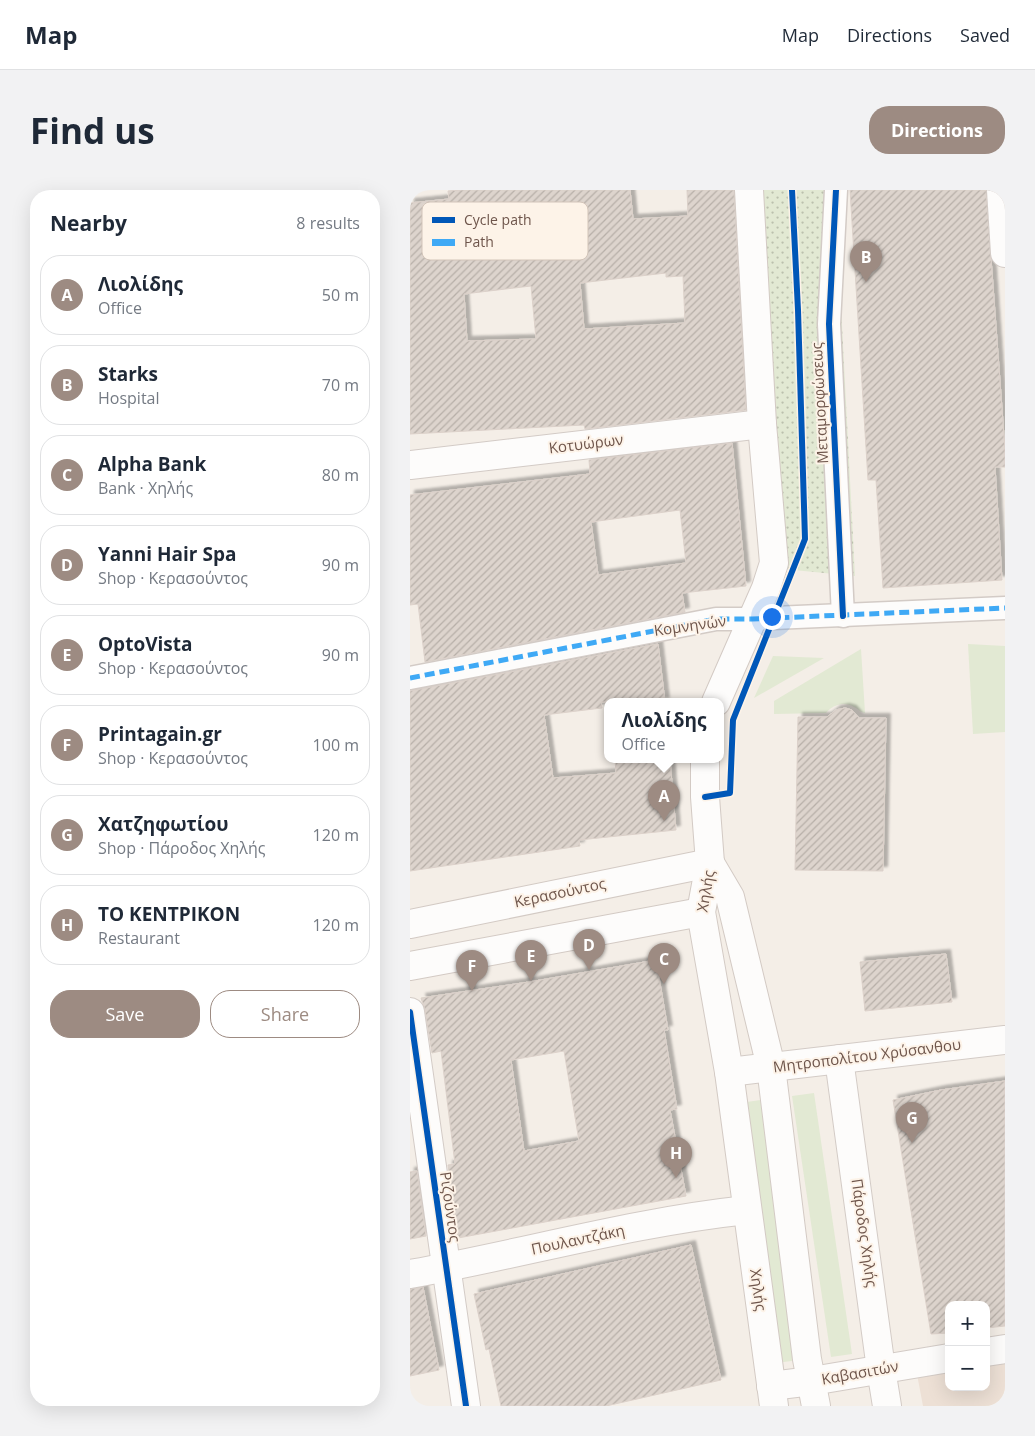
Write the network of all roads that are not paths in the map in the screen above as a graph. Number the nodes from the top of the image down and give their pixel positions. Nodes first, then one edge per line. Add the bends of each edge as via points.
1 (749, 190) edge
2 (836, 190) edge
3 (1001, 190) edge
4 (1005, 253) edge
5 (762, 424) junction
6 (410, 465) edge
7 (1005, 608) edge
8 (844, 616) junction
9 (752, 620) junction
10 (410, 678) edge
11 (718, 698) edge
12 (705, 763) edge
13 (710, 864) junction
14 (701, 912) junction
15 (410, 924) edge
16 (410, 966) edge
17 (410, 1012) edge
18 (1005, 1040) edge
19 (839, 1059) junction
20 (771, 1067) junction
21 (729, 1072) junction
22 (747, 1210) junction
23 (446, 1268) junction
24 (410, 1274) edge
25 (1005, 1349) edge
26 (990, 1351) edge
27 (945, 1359) edge
28 (881, 1369) junction
29 (814, 1394) edge
30 (772, 1396) edge
31 (466, 1406) edge
32 (888, 1406) edge

1 - 5 main road
2 - 8 street, Μεταμορφώσεως via 829,324
3 - 4 main road
5 - 6 main road, Κοτυώρων
5 - 9 main road via 774,563
7 - 8 street, Κομνηνών
8 - 9 street, Κομνηνών
9 - 10 street, Κομνηνών via 716,619
9 - 11 main road
12 - 13 main road
13 - 14 main road, Χηλής
13 - 15 main road, Κερασούντος
13 - 20 main road, Χηλής via 730,897
14 - 16 main road
14 - 21 main road, Χηλής
17 - 23 main road, Ριζούντος
18 - 19 main road, Μητροπολίτου Χρύσανθου
19 - 20 main road, Μητροπολίτου Χρύσανθου
19 - 28 main road, Πάροδος Χηλής
20 - 21 main road, Μητροπολίτου Χρύσανθου
20 - 29 main road, Χηλής
21 - 22 main road, Χηλής
22 - 23 main road, Πουλαντζάκη via 605,1234
22 - 30 main road, Χηλής
23 - 24 main road, Πουλαντζάκη
23 - 31 main road, Ριζούντος
25 - 26 main road
27 - 28 main road, Καβασιτών
28 - 29 main road, Καβασιτών
28 - 32 main road, Πάροδος Χηλής
29 - 30 main road, Καβασιτών

